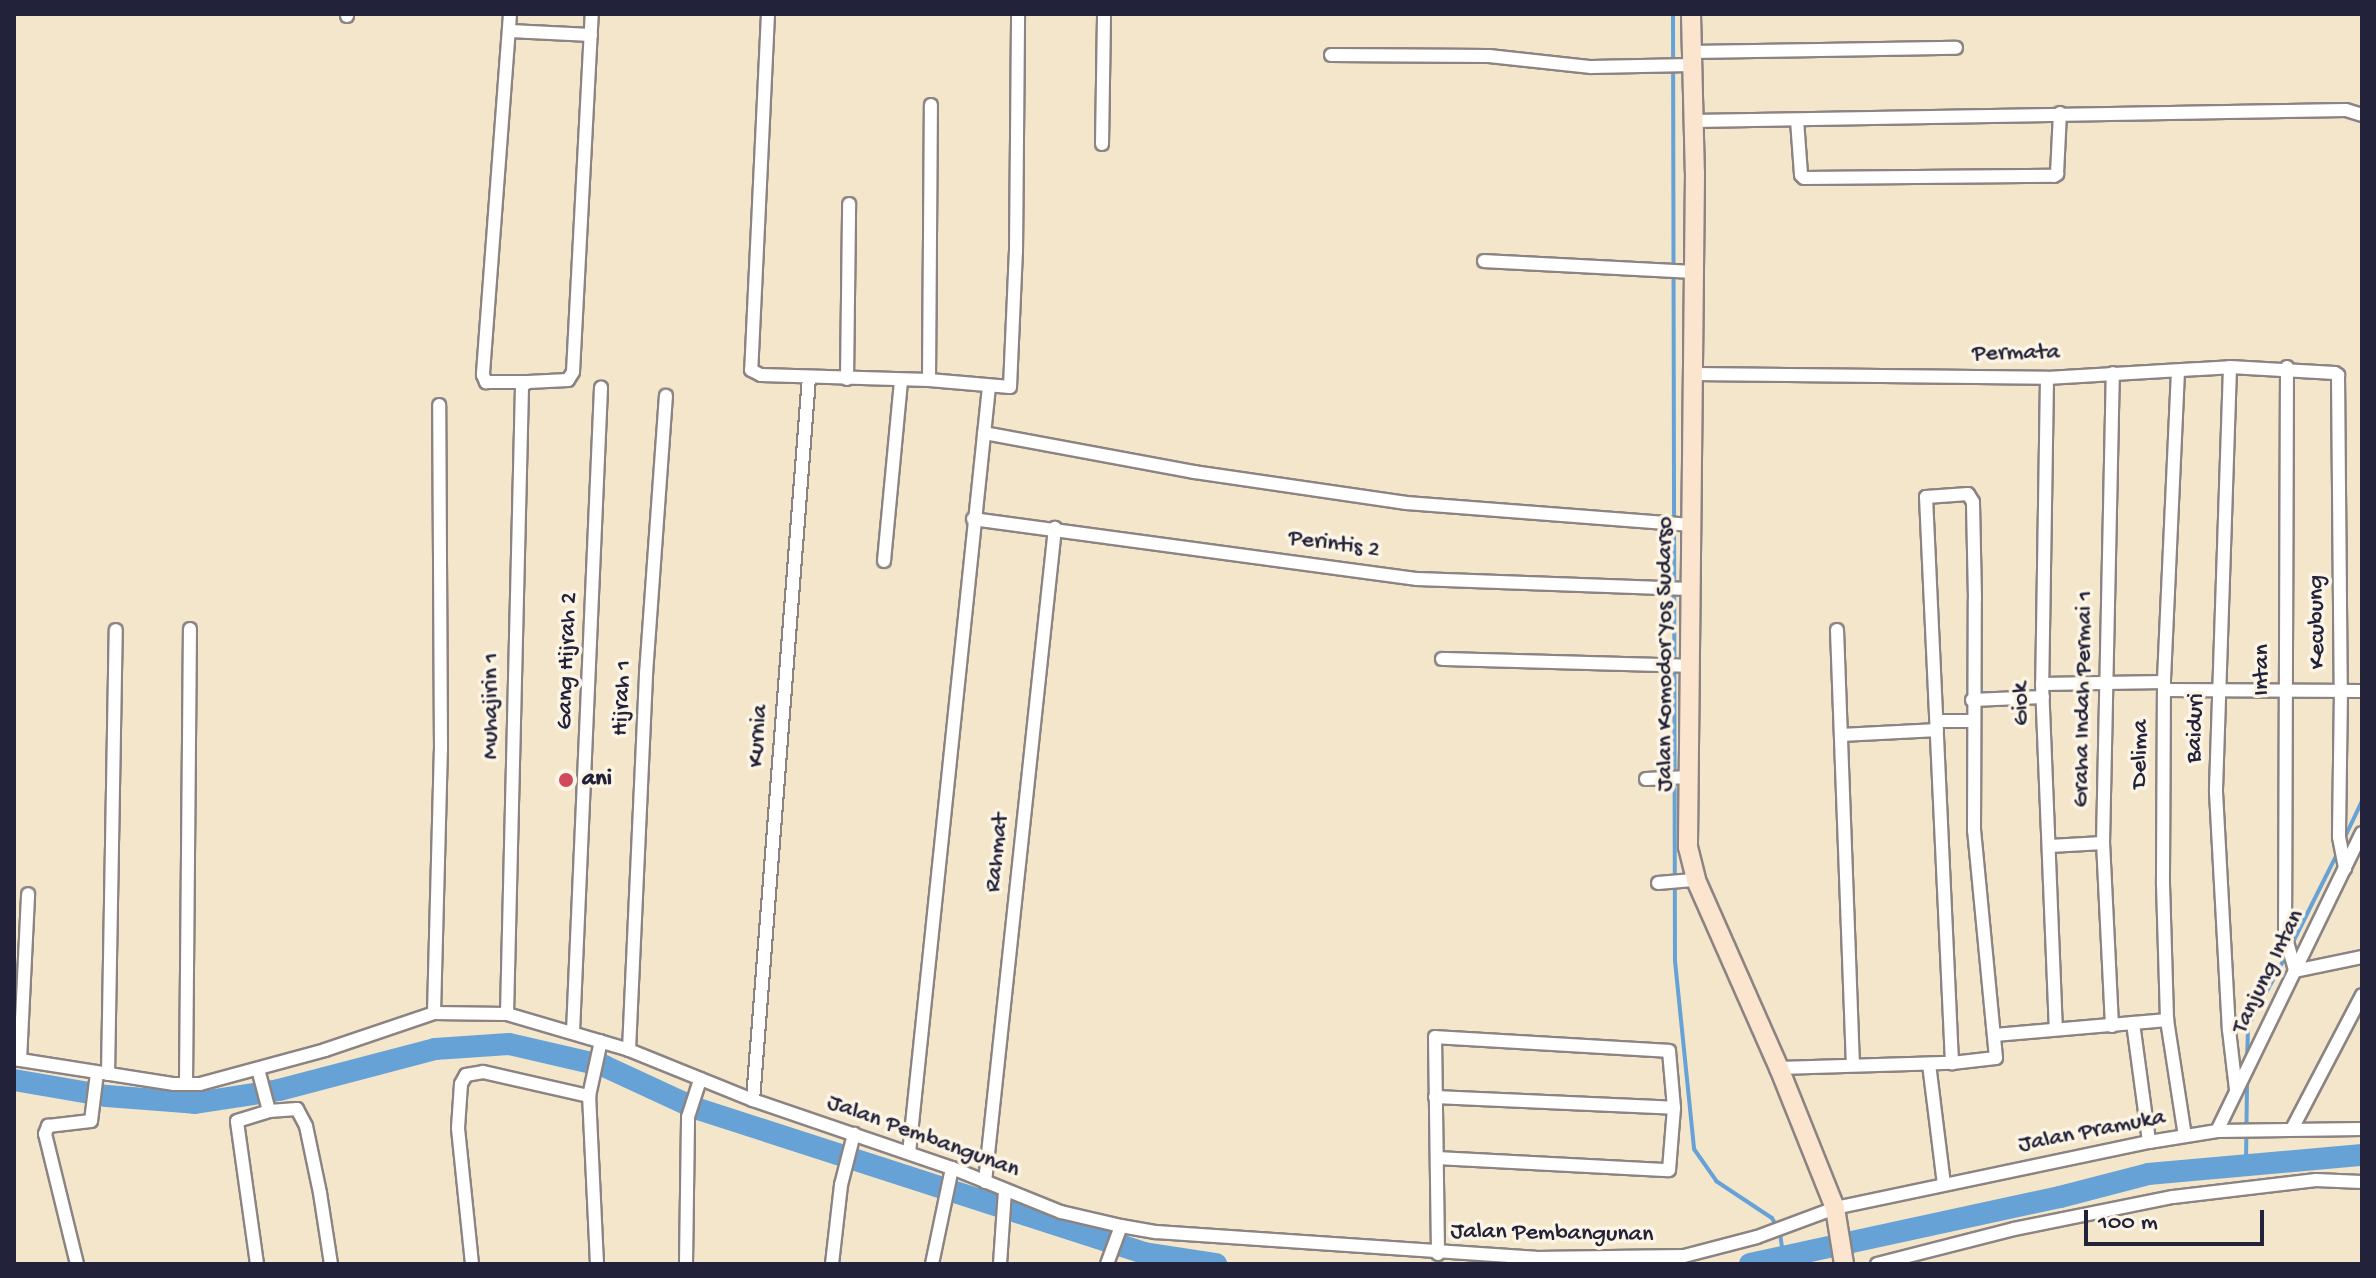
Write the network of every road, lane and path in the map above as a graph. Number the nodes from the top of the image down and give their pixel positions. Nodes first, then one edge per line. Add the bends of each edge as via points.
1 (510, 14) edge
2 (592, 14) edge
3 (768, 14) edge
4 (1018, 14) edge
5 (1104, 14) edge
6 (1691, 14) edge
7 (510, 31) junction
8 (591, 35) junction
9 (1956, 48) dead end
10 (1331, 55) dead end
11 (1687, 61) junction
12 (931, 105) dead end
13 (2060, 113) junction
14 (2362, 115) edge
15 (1797, 120) junction
16 (1694, 121) junction
17 (1102, 144) dead end
18 (849, 204) dead end
19 (1484, 261) dead end
20 (1688, 272) junction
21 (2230, 367) junction
22 (2287, 367) junction
23 (2178, 371) junction
24 (2113, 373) junction
25 (1693, 374) junction
26 (2338, 375) joint
27 (809, 377) junction
28 (2047, 378) junction
29 (847, 379) junction
30 (929, 380) junction
31 (901, 381) junction
32 (528, 382) junction
33 (989, 387) junction
34 (601, 388) dead end
35 (666, 396) dead end
36 (439, 405) dead end
37 (984, 433) junction
38 (973, 519) junction
39 (1686, 524) junction
40 (1055, 528) junction
41 (884, 561) dead end
42 (1685, 589) junction
43 (190, 629) dead end
44 (116, 630) dead end
45 (1837, 630) dead end
46 (1442, 659) dead end
47 (1685, 666) junction
48 (2105, 684) junction
49 (2164, 686) junction
50 (2219, 688) junction
51 (2284, 689) junction
52 (2341, 690) junction
53 (2043, 691) junction
54 (2362, 691) edge
55 (1972, 700) junction
56 (1972, 721) junction
57 (1937, 726) junction
58 (1842, 735) junction
59 (1686, 777) junction
60 (1646, 779) dead end
61 (2362, 833) edge
62 (2103, 843) junction
63 (2050, 846) junction
64 (2344, 864) junction
65 (1690, 880) junction
66 (1662, 882) dead end
67 (28, 894) dead end
68 (2362, 957) edge
69 (2292, 966) junction
70 (2362, 995) edge
71 (434, 1013) junction
72 (507, 1014) junction
73 (2167, 1020) junction
74 (2133, 1023) junction
75 (2112, 1026) junction
76 (2056, 1029) junction
77 (573, 1032) junction
78 (1995, 1035) junction
79 (601, 1041) junction
80 (629, 1050) junction
81 (17, 1059) edge
82 (1853, 1063) junction
83 (1952, 1063) junction
84 (1929, 1064) junction
85 (1779, 1068) junction
86 (101, 1073) junction
87 (260, 1074) junction
88 (186, 1084) junction
89 (697, 1085) junction
90 (2237, 1088) junction
91 (589, 1096) junction
92 (1435, 1097) junction
93 (753, 1100) junction
94 (269, 1106) junction
95 (1674, 1108) junction
96 (2292, 1129) junction
97 (2362, 1129) edge
98 (2217, 1131) junction
99 (2185, 1136) junction
100 (852, 1140) junction
101 (2149, 1142) junction
102 (909, 1153) junction
103 (1437, 1158) junction
104 (951, 1174) junction
105 (985, 1182) junction
106 (2362, 1182) edge
107 (1944, 1184) junction
108 (1005, 1196) junction
109 (1835, 1208) junction
110 (1119, 1232) junction
111 (1438, 1254) junction
112 (1844, 1260) edge
113 (1535, 1261) edge
114 (1108, 1263) edge
115 (77, 1264) edge
116 (257, 1264) edge
117 (331, 1264) edge
118 (472, 1264) edge
119 (597, 1264) edge
120 (686, 1264) edge
121 (832, 1264) edge
122 (932, 1264) edge
123 (1000, 1264) edge
124 (1877, 1264) edge

1 - 7 street
2 - 8 street
3 - 27 street via 750,367 761,375
4 - 33 street via 1010,387
5 - 17 street
6 - 11 street, Jalan Komodor Yos Sudarso
7 - 8 street
7 - 32 street via 483,375 486,382
8 - 32 street via 573,372 568,380
9 - 11 street
10 - 11 street via 1489,56 1591,67
11 - 16 street, Jalan Komodor Yos Sudarso
12 - 30 street
13 - 14 street via 2346,110
13 - 15 street
13 - 15 street via 2054,176 1804,178
15 - 16 street
16 - 20 street, Jalan Komodor Yos Sudarso
18 - 29 street
19 - 20 street
20 - 25 street, Jalan Komodor Yos Sudarso
21 - 22 street, Permata
21 - 23 street, Permata
21 - 50 street, Baiduri
22 - 26 street, Permata
22 - 51 street, Intan
23 - 24 street, Permata
23 - 49 street, Delima
24 - 28 street, Permata
24 - 48 street, Graha Indah Permai 1
25 - 28 street, Permata
25 - 39 street, Jalan Komodor Yos Sudarso
26 - 52 street, Kecubung
27 - 29 street
27 - 93 street, Kurnia
28 - 53 street, Giok
29 - 31 street
30 - 31 street
30 - 33 street
31 - 41 street
32 - 72 street, Muhajirin 1 via 522,386
33 - 37 street
34 - 77 street, Gang Hijrah 2
35 - 80 street, Hijrah 1 via 646,674
36 - 71 street via 441,750
37 - 38 street
37 - 39 street via 1194,472 1406,503
38 - 40 street, Perintis 2
38 - 102 street
39 - 42 street, Jalan Komodor Yos Sudarso
40 - 42 street, Perintis 2 via 1417,579
40 - 105 street, Rahmat
42 - 47 street, Jalan Komodor Yos Sudarso
43 - 88 street
44 - 86 street
45 - 58 street
46 - 47 street
47 - 59 street, Jalan Komodor Yos Sudarso
48 - 49 street
48 - 53 street
48 - 62 street, Graha Indah Permai 1
49 - 50 street
49 - 73 street, Delima
50 - 51 street
50 - 90 street, Baiduri via 2216,792
51 - 52 street
51 - 69 street, Intan via 2285,935
52 - 54 street
52 - 64 street, Kecubung via 2339,837
53 - 55 street
53 - 63 street, Giok
55 - 56 street
55 - 57 street via 1972,497 1931,494 1926,497
56 - 57 street
56 - 78 street via 1974,831
57 - 58 street
57 - 83 street
58 - 82 street
59 - 60 street
59 - 65 street, Jalan Komodor Yos Sudarso
61 - 64 street, Tanjung Intan
62 - 63 street
62 - 75 street, Graha Indah Permai 1
63 - 76 street, Giok
64 - 69 street, Tanjung Intan
65 - 66 street
65 - 85 street, Jalan Komodor Yos Sudarso
67 - 81 street
68 - 69 street
69 - 90 street, Tanjung Intan
70 - 96 street
71 - 72 street, Jalan Pembangunan
71 - 87 street, Jalan Pembangunan
72 - 77 street, Jalan Pembangunan
73 - 74 street
73 - 99 street, Delima
74 - 75 street
74 - 101 street
75 - 76 street
76 - 78 street
77 - 79 street, Jalan Pembangunan
78 - 83 street via 1995,1060
79 - 80 street, Jalan Pembangunan
79 - 91 street
80 - 89 street, Jalan Pembangunan
81 - 86 street, Jalan Pembangunan
82 - 84 street
82 - 85 street
83 - 84 street
84 - 107 street
85 - 109 street, Jalan Komodor Yos Sudarso
86 - 88 street, Jalan Pembangunan
86 - 115 street via 91,1121 48,1126 45,1134
87 - 88 street, Jalan Pembangunan
87 - 94 street
89 - 93 street, Jalan Pembangunan
89 - 120 street via 688,1117
90 - 98 street, Tanjung Intan
91 - 118 street via 483,1072 466,1075 458,1128
91 - 119 street
92 - 95 street
92 - 95 street via 1437,1036 1666,1050
92 - 103 street
93 - 100 street, Jalan Pembangunan
94 - 116 street via 237,1121
94 - 117 street via 301,1113
95 - 103 street via 1671,1166 1664,1171
96 - 97 street, Jalan Pramuka
96 - 98 street, Jalan Pramuka
98 - 99 street, Jalan Pramuka
99 - 101 street, Jalan Pramuka
100 - 102 street, Jalan Pembangunan
100 - 121 street
101 - 107 street, Jalan Pramuka
102 - 104 street, Jalan Pembangunan
103 - 111 street
104 - 105 street, Jalan Pembangunan
104 - 122 street
105 - 108 street, Jalan Pembangunan
106 - 124 street via 2316,1180 2173,1197
107 - 109 street, Jalan Pramuka
108 - 110 street, Jalan Pembangunan
108 - 123 street
109 - 112 street, Jalan Komodor Yos Sudarso
109 - 113 street, Jalan Pembangunan via 1713,1251 1667,1259
110 - 111 street, Jalan Pembangunan
110 - 114 street
111 - 113 street, Jalan Pembangunan

